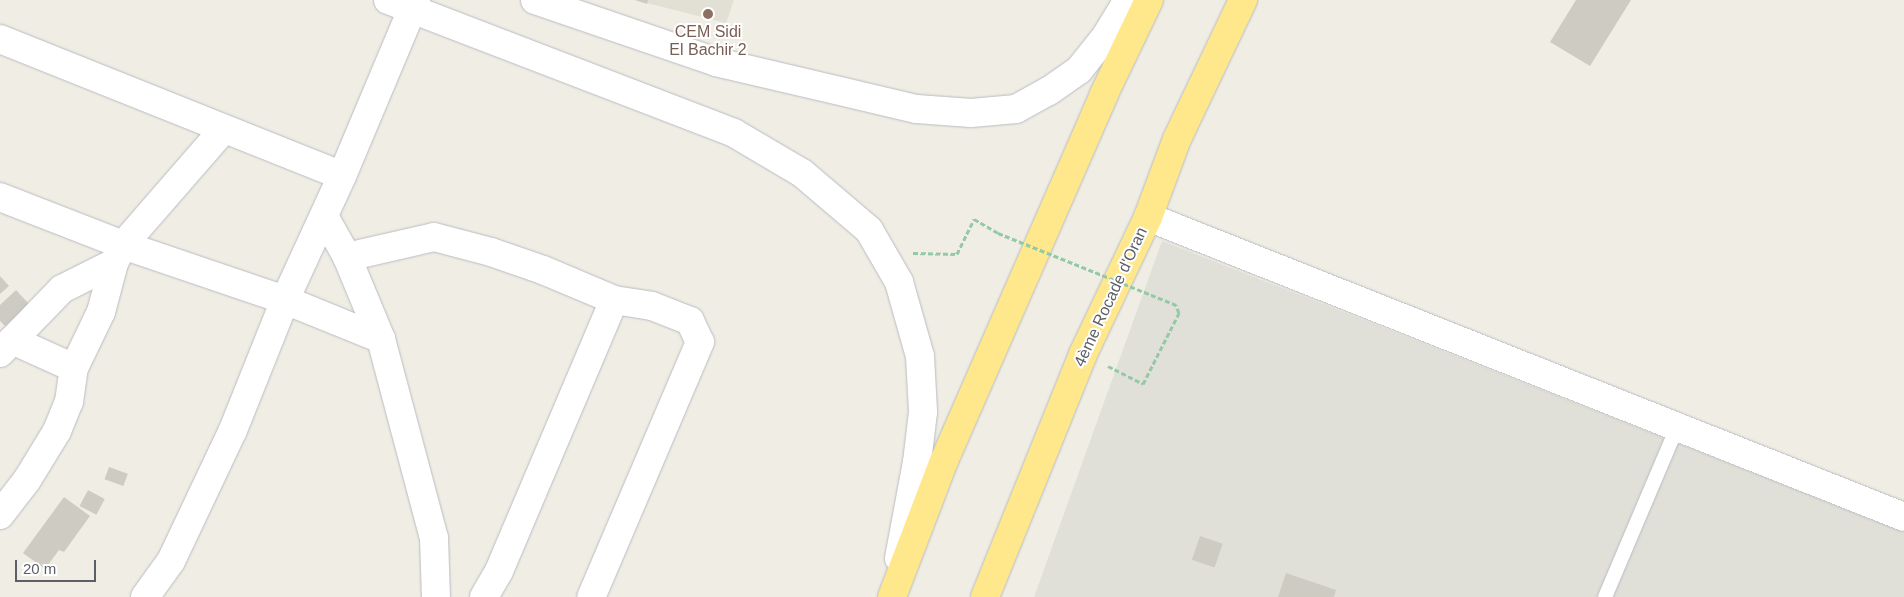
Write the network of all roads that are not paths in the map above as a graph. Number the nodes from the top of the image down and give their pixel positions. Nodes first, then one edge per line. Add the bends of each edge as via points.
1 (535, 0) edge
2 (1128, 0) edge
3 (1148, 0) edge
4 (1243, 0) edge
5 (405, 3) edge
6 (0, 39) edge
7 (224, 130) junction
8 (342, 176) junction
9 (0, 197) edge
10 (324, 216) junction
11 (1148, 217) junction
12 (119, 254) junction
13 (347, 257) junction
14 (285, 300) junction
15 (614, 300) junction
16 (381, 339) junction
17 (6, 346) edge
18 (74, 368) junction
19 (1677, 427) junction
20 (0, 514) edge
21 (1904, 516) edge
22 (145, 597) edge
23 (436, 597) edge
24 (484, 597) edge
25 (591, 597) edge
26 (892, 597) edge
27 (986, 597) edge
28 (1605, 597) edge

1 - 2 street via 716,62 917,109 971,113 1016,109 1079,70 1106,36
3 - 26 highway via 944,460
4 - 11 highway, 4ème Rocade d'Oran via 1177,139
5 - 8 street
5 - 26 street via 734,133 802,173 869,230 899,282 920,356 923,412
6 - 7 street
7 - 8 street
7 - 12 street
8 - 10 street
9 - 12 street
10 - 13 street
10 - 14 street
11 - 19 street
11 - 27 highway, 4ème Rocade d'Oran via 1083,354
12 - 14 street
12 - 17 street via 62,288
12 - 18 street via 101,312
13 - 15 street via 434,237 544,270
13 - 16 street
14 - 16 street
14 - 22 street via 233,430 172,561
15 - 24 street via 503,562
15 - 25 street via 652,306 690,321 700,342
16 - 23 street via 434,538
17 - 18 street
18 - 20 street via 70,402 57,431
19 - 21 street
19 - 28 lane

